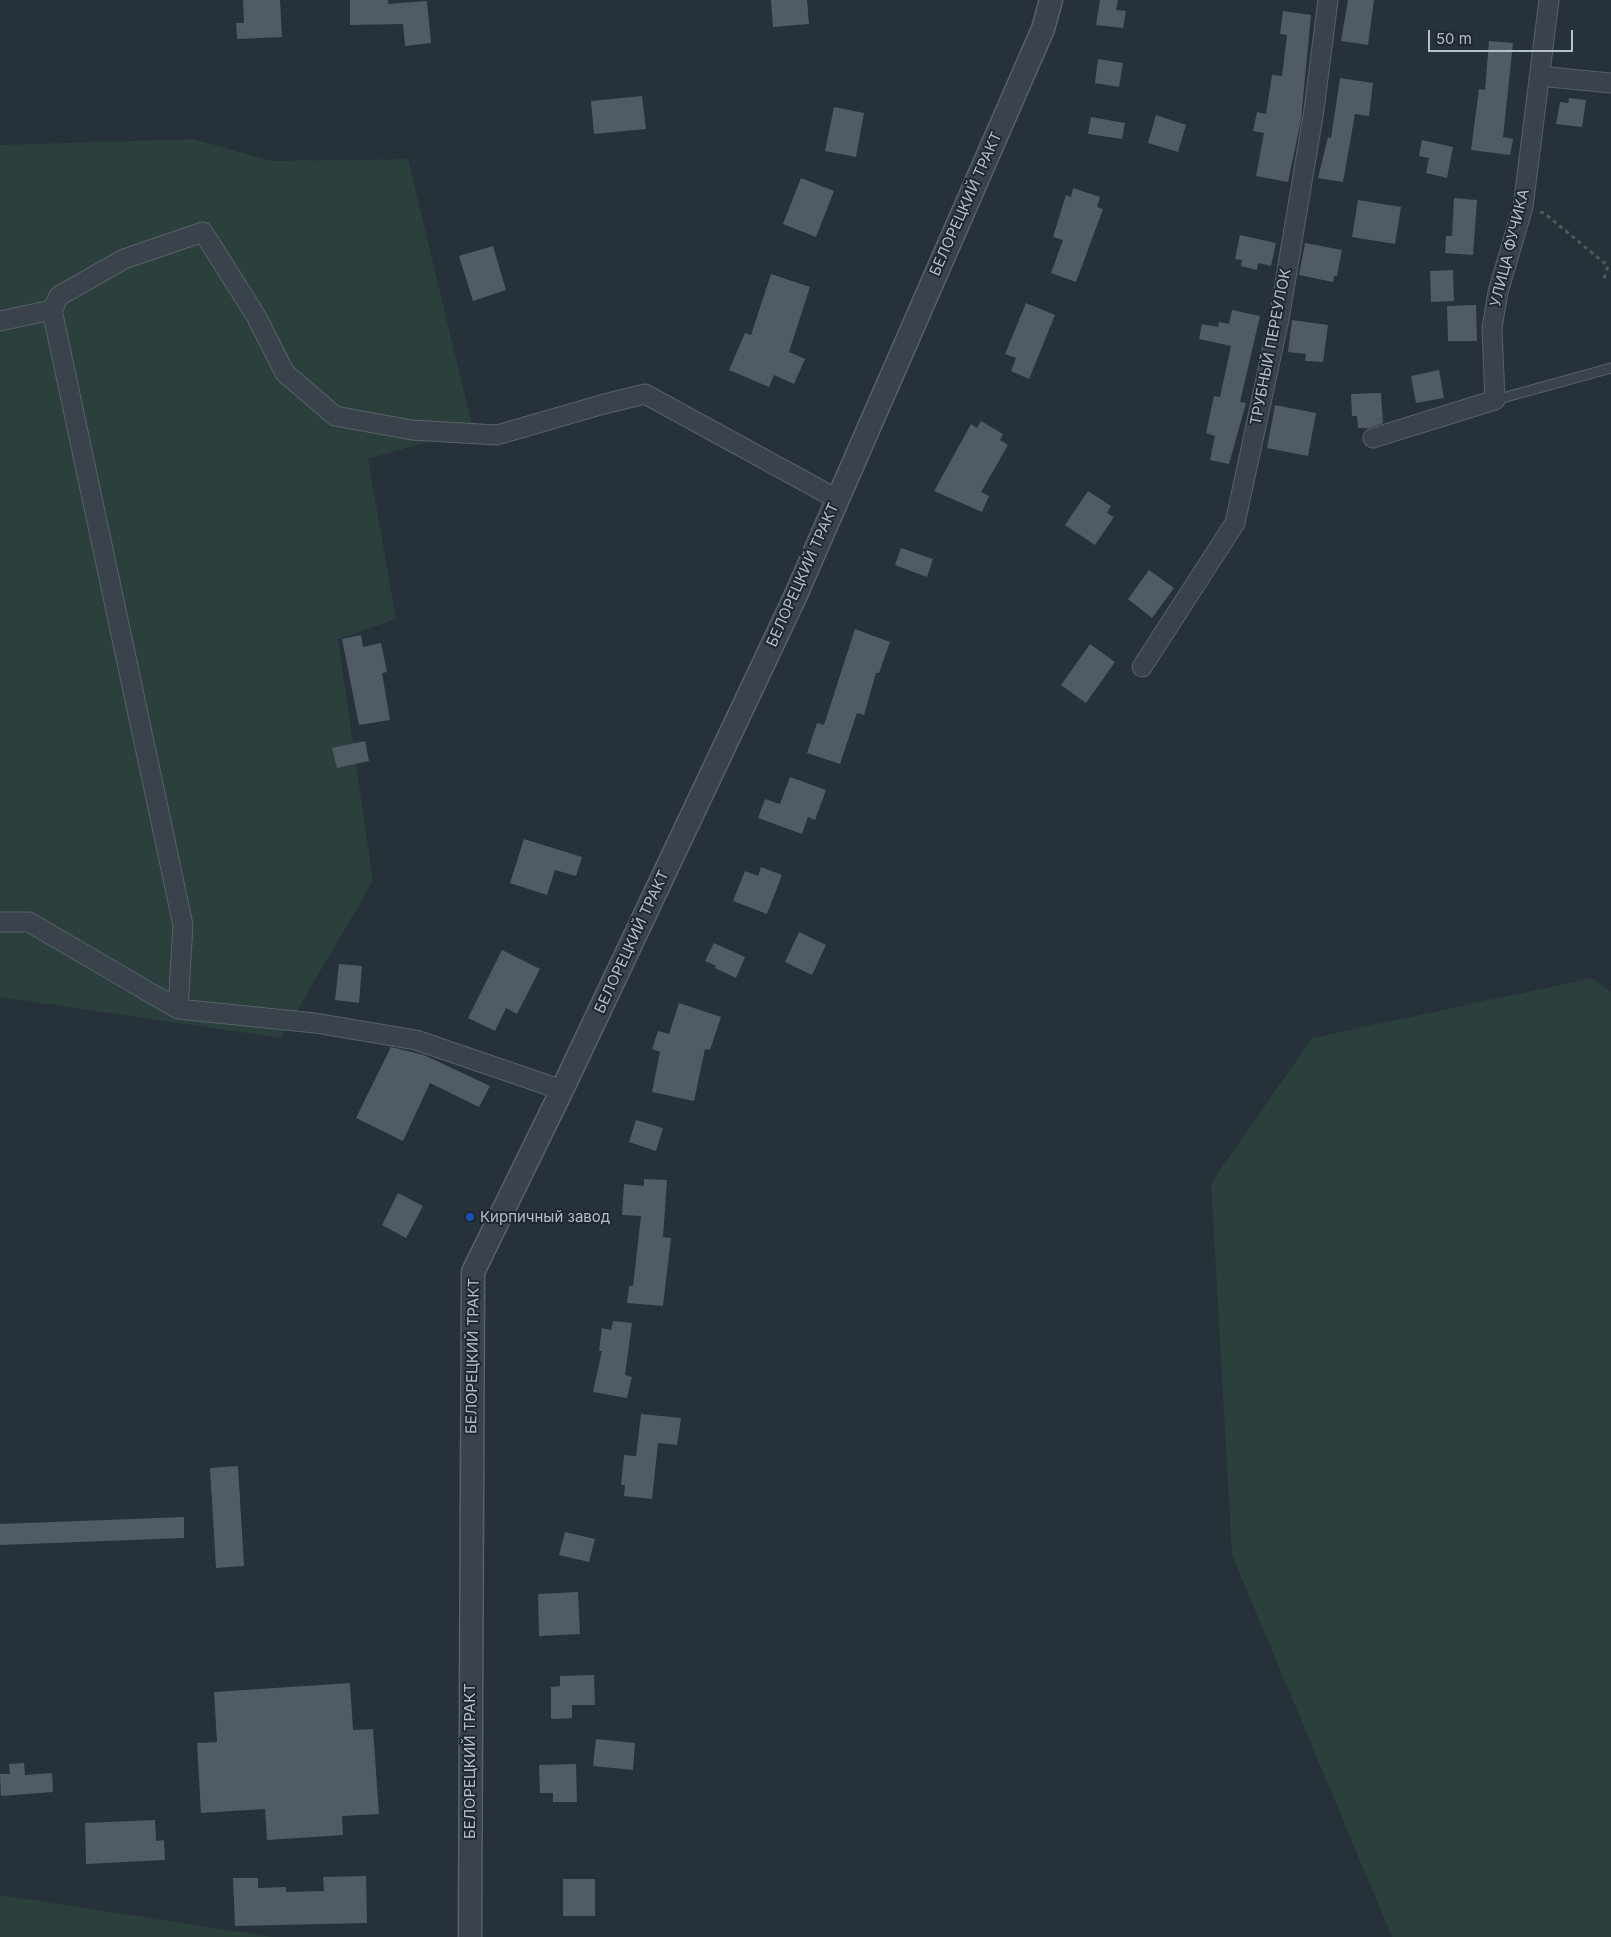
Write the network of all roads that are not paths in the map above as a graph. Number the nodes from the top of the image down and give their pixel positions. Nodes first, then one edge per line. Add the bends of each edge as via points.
1 (1051, 0) edge
2 (1328, 0) edge
3 (1549, 0) edge
4 (1539, 76) junction
5 (1611, 83) edge
6 (52, 310) junction
7 (0, 320) edge
8 (1611, 368) edge
9 (1495, 400) junction
10 (1373, 438) dead end
11 (837, 499) junction
12 (1142, 667) dead end
13 (0, 922) edge
14 (178, 1009) junction
15 (562, 1090) junction
16 (470, 1937) edge

1 - 11 street, БЕЛОРЕЦКИЙ ТРАКТ via 1043,29
2 - 12 street, ТРУБНЫЙ ПЕРЕУЛОК via 1314,110 1279,319 1235,523
3 - 4 street, УЛИЦА ФУЧИКА
4 - 5 street
4 - 9 street, УЛИЦА ФУЧИКА via 1523,206 1498,292 1492,328
6 - 7 street
6 - 11 street via 59,296 124,259 203,232 256,316 285,373 335,416 412,430 497,435 645,394
6 - 14 street via 183,925
8 - 9 lane
9 - 10 street
11 - 15 street, БЕЛОРЕЦКИЙ ТРАКТ via 794,598
13 - 14 street via 28,922
14 - 15 street via 315,1023 416,1040
15 - 16 street, БЕЛОРЕЦКИЙ ТРАКТ via 473,1272

